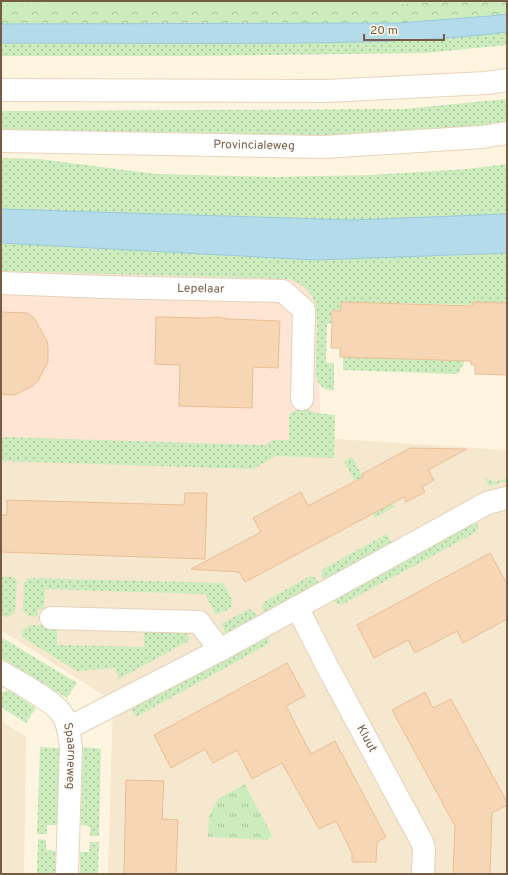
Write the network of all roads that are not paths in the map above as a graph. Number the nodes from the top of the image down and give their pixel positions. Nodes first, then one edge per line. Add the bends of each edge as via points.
1 (507, 80) edge
2 (1, 90) edge
3 (507, 133) edge
4 (1, 141) edge
5 (1, 283) edge
6 (302, 399) dead end
7 (507, 498) edge
8 (297, 607) junction
9 (51, 618) dead end
10 (220, 650) junction
11 (1, 672) edge
12 (68, 728) junction
13 (67, 874) edge
14 (423, 874) edge

1 - 2 street via 327,91
3 - 4 street, Provincialeweg via 482,137 324,147
5 - 6 street, Lepelaar via 283,291 304,310
7 - 8 street via 488,503
8 - 10 street
8 - 14 street, Kluut via 422,842
9 - 10 street via 199,622
10 - 12 street
11 - 12 street, Spaarneweg via 56,706
12 - 13 street, Spaarneweg via 71,748

